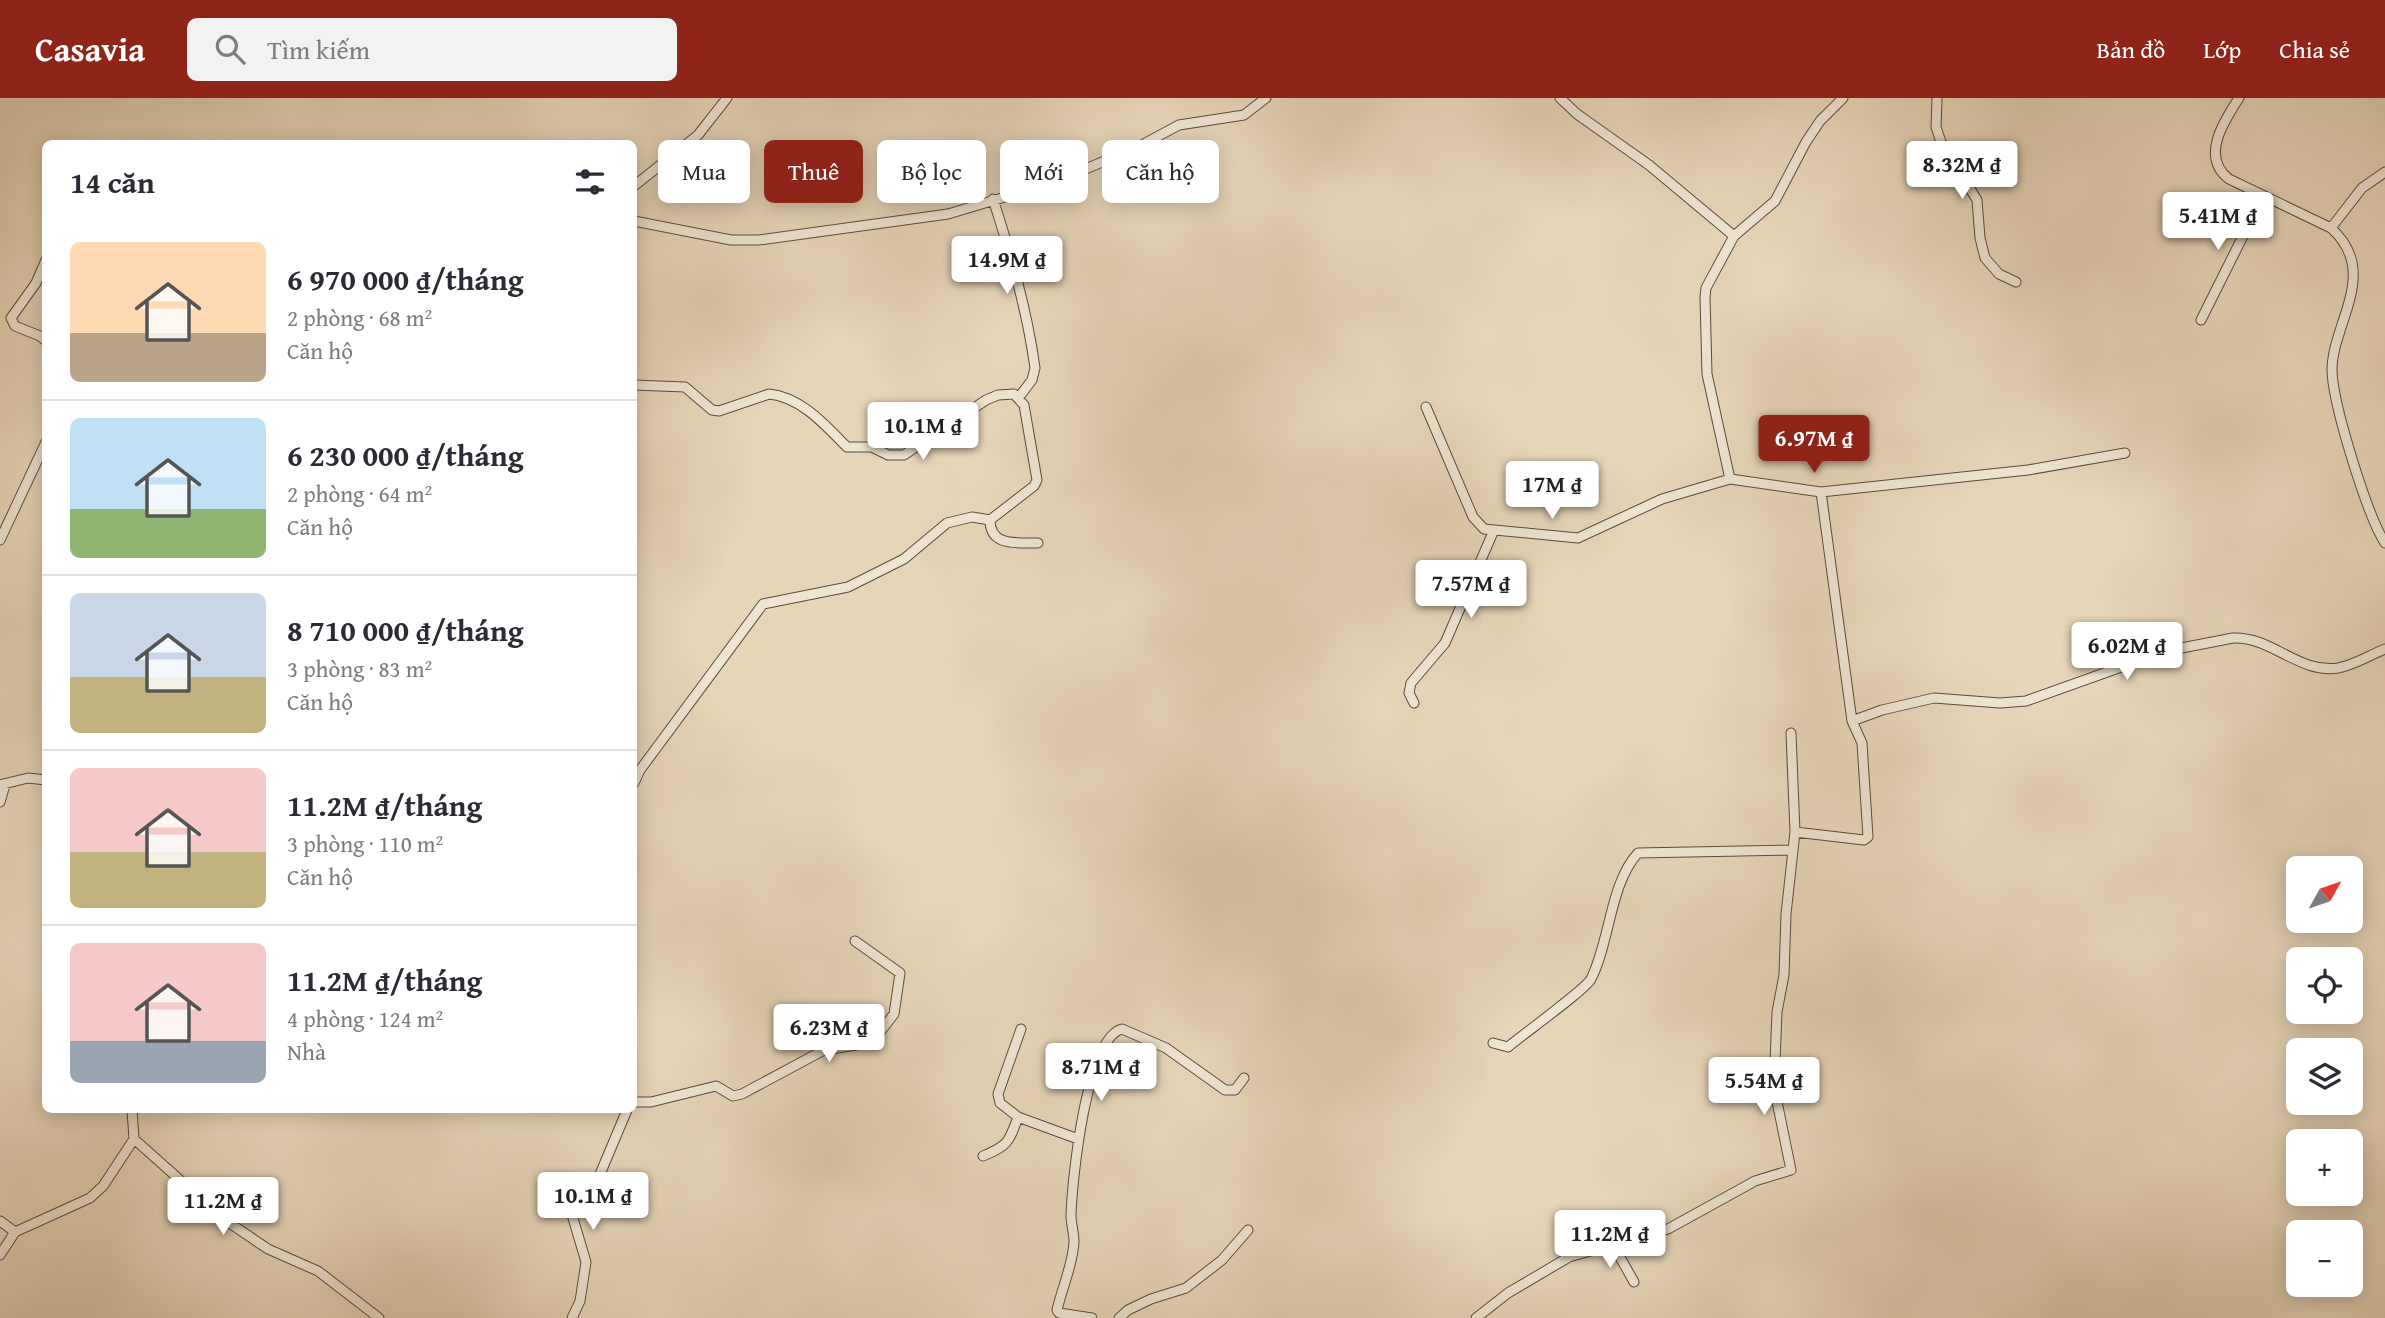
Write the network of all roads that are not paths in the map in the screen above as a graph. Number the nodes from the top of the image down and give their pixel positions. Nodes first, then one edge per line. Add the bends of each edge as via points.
1 (727, 98) edge
2 (1266, 98) edge
3 (1560, 98) edge
4 (1843, 98) edge
5 (1937, 98) edge
6 (2239, 98) edge
7 (2385, 172) edge
8 (637, 184) edge
9 (2260, 194) junction
10 (993, 199) junction
11 (637, 222) edge
12 (2332, 228) junction
13 (1734, 236) junction
14 (42, 269) edge
15 (2016, 282) dead end
16 (2201, 320) dead end
17 (42, 338) edge
18 (637, 384) edge
19 (1018, 397) junction
20 (1426, 407) dead end
21 (42, 451) edge
22 (2125, 453) dead end
23 (1730, 479) junction
24 (1821, 492) junction
25 (990, 520) junction
26 (1494, 530) junction
27 (0, 540) edge
28 (1038, 543) dead end
29 (2385, 543) edge
30 (2385, 649) edge
31 (1414, 703) dead end
32 (1852, 721) junction
33 (1791, 733) dead end
34 (637, 776) edge
35 (42, 780) edge
36 (3, 785) edge
37 (0, 802) edge
38 (1795, 832) junction
39 (1792, 850) junction
40 (855, 941) dead end
41 (1021, 1029) dead end
42 (1493, 1043) dead end
43 (1244, 1078) dead end
44 (637, 1102) edge
45 (132, 1113) edge
46 (626, 1113) edge
47 (1018, 1117) junction
48 (134, 1139) junction
49 (1079, 1139) junction
50 (983, 1156) dead end
51 (0, 1221) edge
52 (1248, 1230) dead end
53 (15, 1232) junction
54 (1612, 1243) junction
55 (0, 1255) edge
56 (1634, 1282) dead end
57 (379, 1318) edge
58 (572, 1318) edge
59 (1092, 1318) edge
60 (1119, 1318) edge
61 (1476, 1318) edge

1 - 8 street via 698,135
2 - 10 street via 1244,115 1179,125 1052,183
3 - 13 street
4 - 13 street via 1806,142 1775,201
5 - 15 street via 1936,127 1977,200 1985,258 1999,274
6 - 9 street via 2219,132 2215,160 2223,174
7 - 12 street via 2362,188
9 - 12 street
9 - 16 street
10 - 11 street via 943,215 759,240 731,240
10 - 19 street via 1019,278 1035,368
12 - 29 street via 2349,251 2352,285 2334,358 2333,382 2370,515
13 - 23 street via 1704,297 1707,374
14 - 17 street via 11,318 15,326
18 - 19 street via 685,387 719,411 776,395 810,411 847,447 872,447 897,457 913,451 986,400 1007,393
19 - 25 street via 1024,405 1037,480
20 - 26 street via 1473,517 1484,529
21 - 27 street
22 - 24 street via 2028,470
23 - 24 street
23 - 26 street via 1662,499 1578,538
24 - 32 street
25 - 28 street via 994,535 1006,544
25 - 34 street via 972,517 947,523 904,559 848,587 764,604
26 - 31 street via 1445,643 1411,683
30 - 32 street via 2339,668 2321,668 2261,642 2232,638 2166,651 2025,701 1916,700
32 - 38 street via 1862,743 1868,837
33 - 38 street
35 - 36 street
36 - 37 street
38 - 39 street
39 - 42 street via 1638,853 1623,882 1588,983 1508,1046
39 - 54 street via 1774,1087 1791,1170 1755,1181 1668,1229
40 - 44 street via 900,973 894,1014 877,1036 824,1050 741,1094 733,1096 716,1086
41 - 47 street via 998,1094 1006,1110
43 - 49 street via 1234,1090 1224,1090 1166,1048 1130,1031 1117,1030 1096,1067
45 - 48 street
46 - 58 street via 598,1179 570,1208 586,1262 580,1301
47 - 49 street
47 - 50 street via 1010,1140
48 - 53 street via 90,1198
48 - 57 street via 225,1220 268,1249 318,1271
49 - 59 street via 1071,1217 1074,1242 1057,1310 1067,1316
51 - 53 street
52 - 60 street via 1222,1260 1186,1288 1151,1299
53 - 55 street
54 - 56 street
54 - 61 street via 1554,1264

